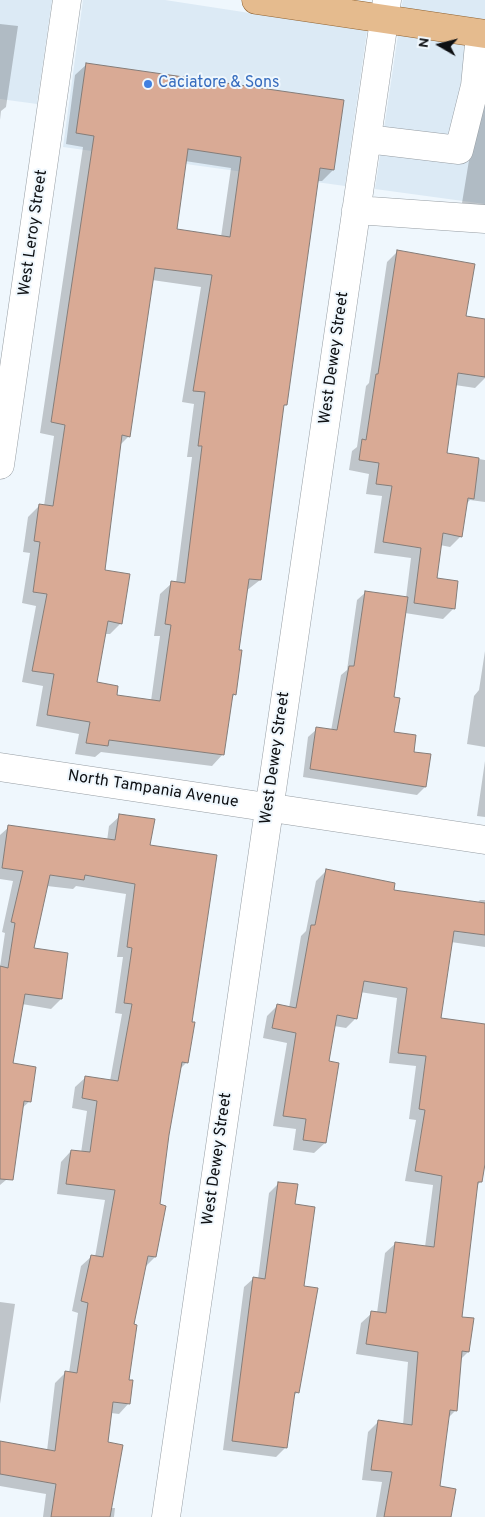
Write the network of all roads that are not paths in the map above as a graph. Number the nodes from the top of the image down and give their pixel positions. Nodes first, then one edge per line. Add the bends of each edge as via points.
1 (67, 0) edge
2 (256, 0) edge
3 (386, 10) edge
4 (482, 34) edge
5 (367, 139) junction
6 (356, 210) junction
7 (485, 219) edge
8 (0, 465) edge
9 (0, 767) edge
10 (269, 808) junction
11 (485, 840) edge
12 (166, 1517) edge

1 - 8 street, West Leroy Street
2 - 3 main road
3 - 4 main road
3 - 5 street, West Dewey Street
4 - 5 street via 475,86 459,150
5 - 6 street, West Dewey Street
6 - 7 street
6 - 10 street, West Dewey Street
9 - 10 street, North Tampania Avenue
10 - 11 street, North Tampania Avenue
10 - 12 street, West Dewey Street

